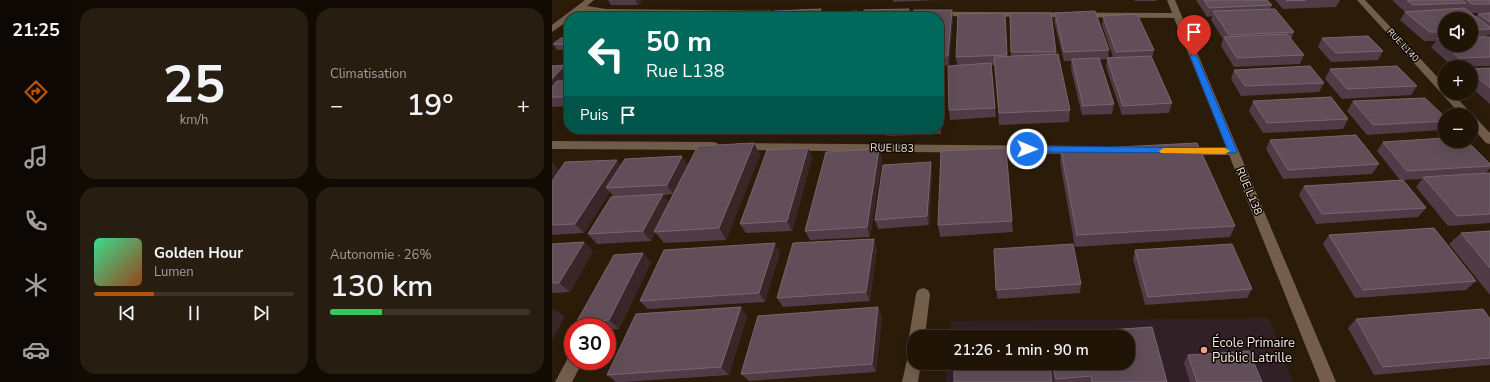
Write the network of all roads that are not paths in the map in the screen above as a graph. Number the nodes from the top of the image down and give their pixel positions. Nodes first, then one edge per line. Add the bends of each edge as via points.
1 (590, 0) edge
2 (1171, 0) edge
3 (1361, 0) edge
4 (579, 8) junction
5 (574, 12) edge
6 (720, 12) edge
7 (944, 14) edge
8 (1177, 16) junction
9 (564, 20) edge
10 (552, 29) edge
11 (1438, 83) edge
12 (1453, 100) edge
13 (1461, 108) edge
14 (1478, 127) edge
15 (1490, 140) edge
16 (552, 145) edge
17 (1098, 150) edge
18 (1177, 151) edge
19 (1233, 151) junction
20 (923, 294) dead end
21 (918, 330) edge
22 (570, 370) edge
23 (912, 370) edge
24 (563, 382) edge
25 (910, 382) edge
26 (1328, 382) edge

1 - 4 street
2 - 8 street, RUE L138
3 - 11 street, RUE L140
4 - 5 street
4 - 6 street via 606,11
7 - 8 street
8 - 19 street, RUE L138
9 - 10 street
12 - 13 street, RUE L140
14 - 15 street
16 - 17 street, RUE L83
18 - 19 street
19 - 26 street, RUE L138
20 - 21 street
22 - 24 street
23 - 25 street

